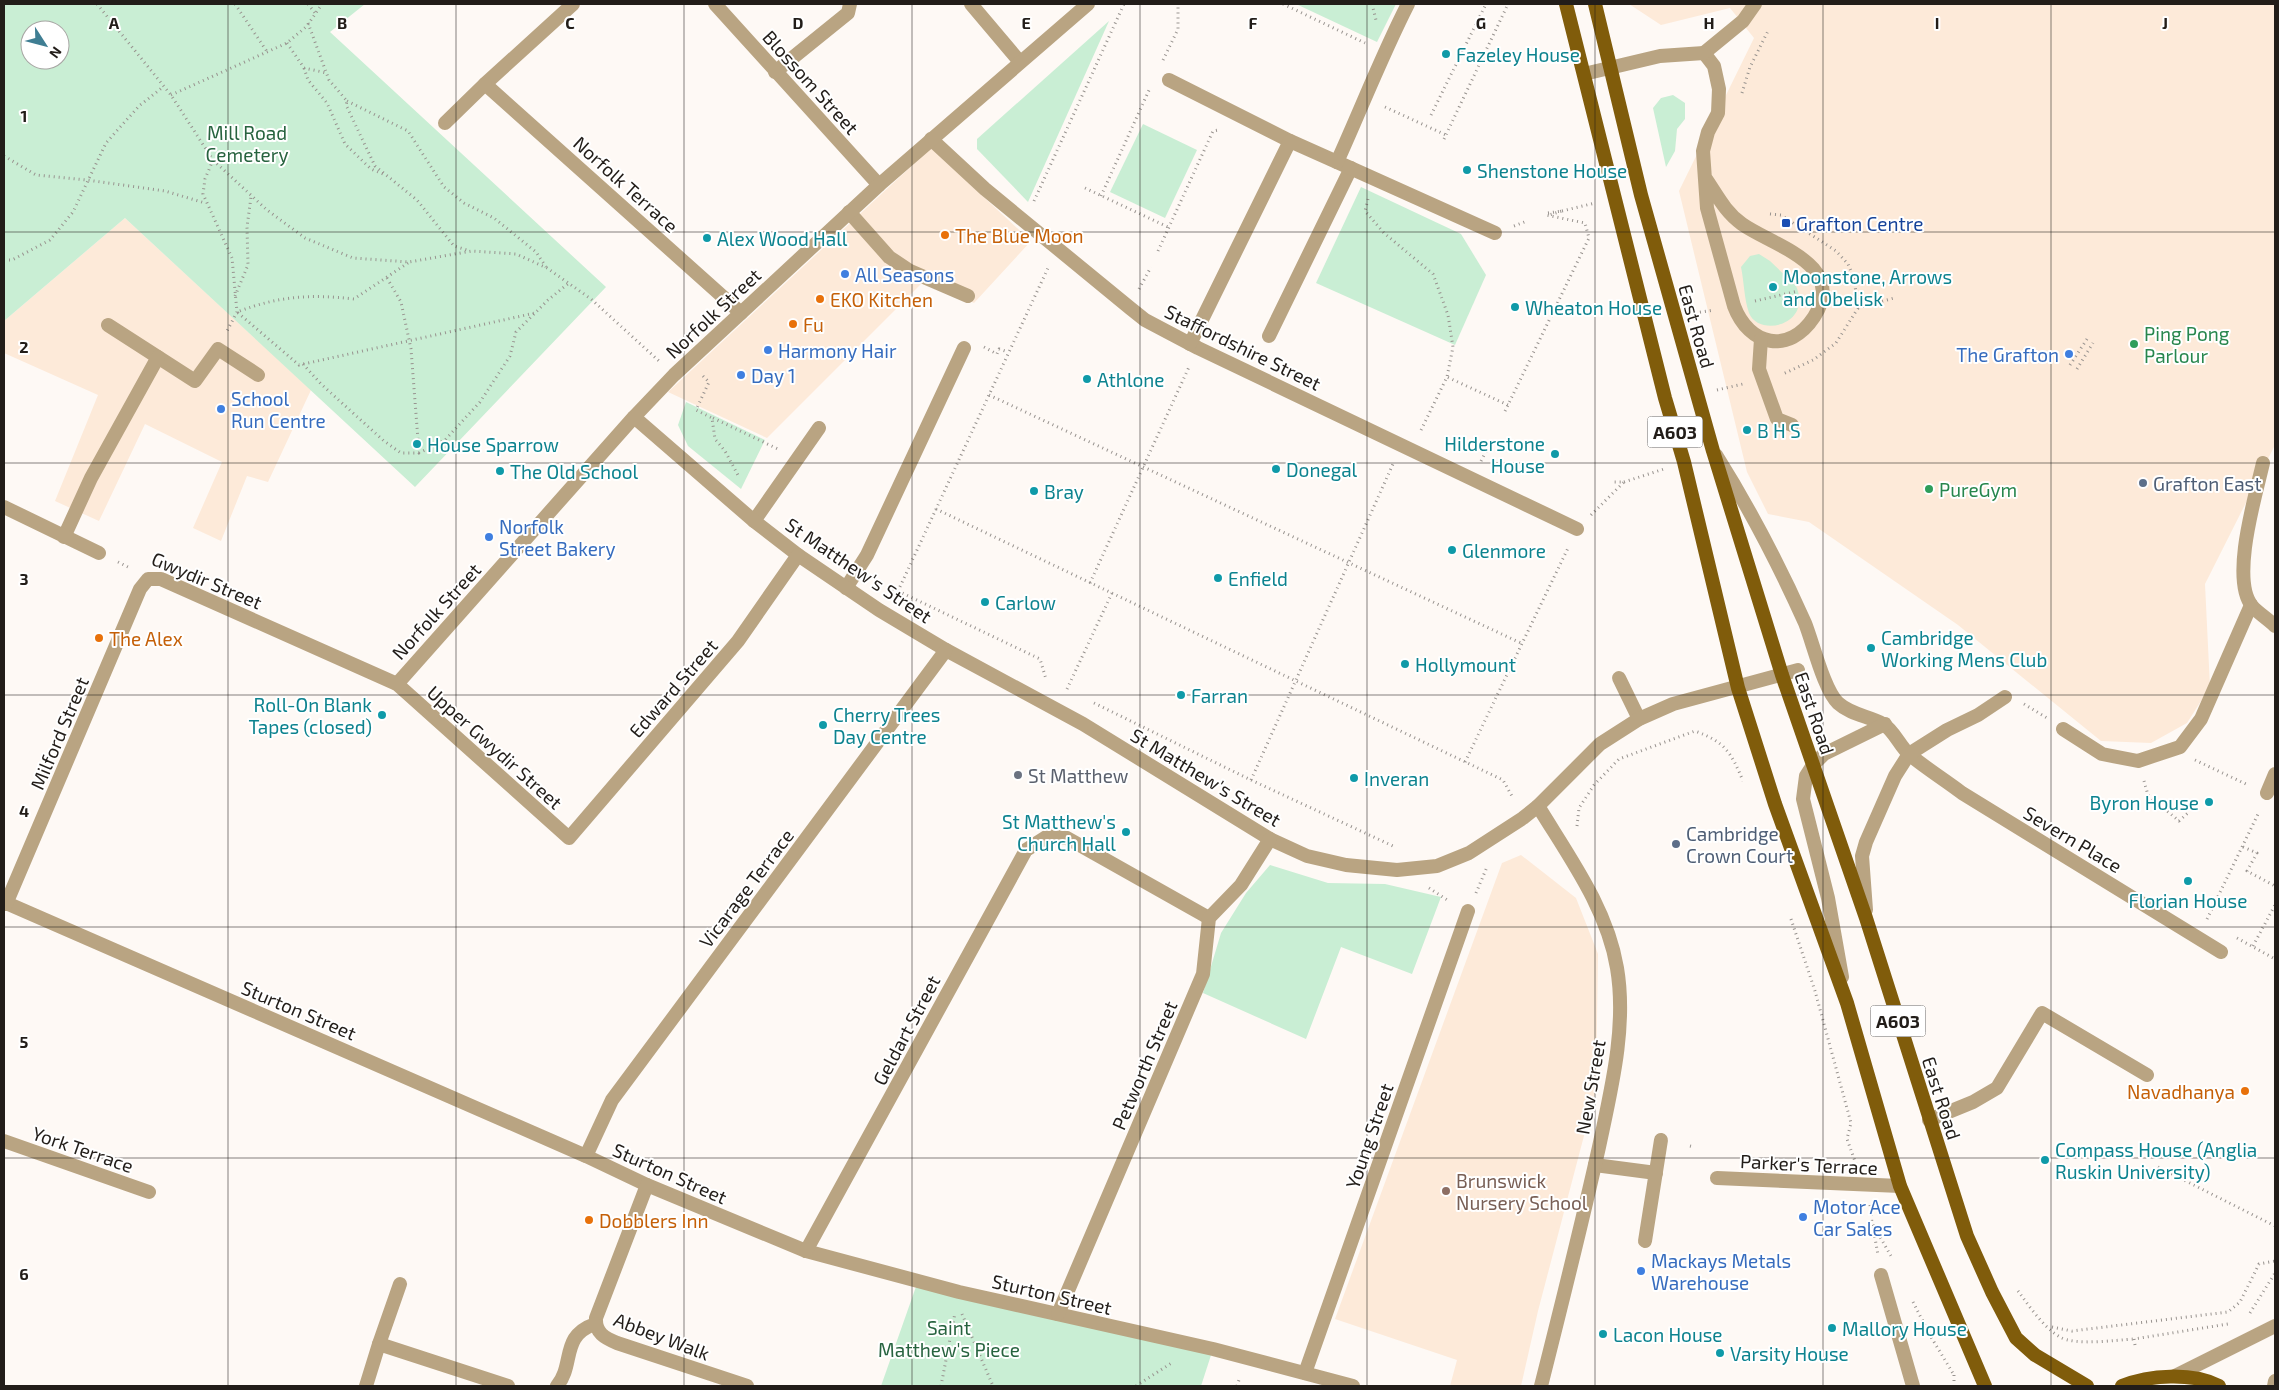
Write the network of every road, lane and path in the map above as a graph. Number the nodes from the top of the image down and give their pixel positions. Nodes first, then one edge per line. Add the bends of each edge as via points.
1 (97, 4) edge
2 (236, 4) edge
3 (308, 4) edge
4 (322, 4) edge
5 (572, 4) edge
6 (715, 4) edge
7 (850, 4) edge
8 (971, 4) edge
9 (1088, 4) edge
10 (1124, 4) edge
11 (1178, 4) edge
12 (1283, 4) edge
13 (1408, 4) edge
14 (1486, 4) edge
15 (1508, 4) edge
16 (1566, 4) edge
17 (1595, 4) edge
18 (1755, 4) edge
19 (315, 13) junction
20 (308, 23) junction
21 (287, 43) junction
22 (268, 52) junction
23 (1384, 52) junction
24 (1704, 53) junction
25 (1020, 62) junction
26 (1162, 64) dead end
27 (1610, 67) junction
28 (304, 68) junction
29 (775, 72) junction
30 (326, 73) junction
31 (1584, 74) junction
32 (1169, 80) dead end
33 (1154, 81) dead end
34 (485, 84) junction
35 (162, 87) junction
36 (171, 96) junction
37 (1366, 98) junction
38 (347, 100) junction
39 (1431, 115) dead end
40 (445, 123) dead end
41 (1213, 131) dead end
42 (931, 139) junction
43 (1290, 141) junction
44 (4, 156) edge
45 (213, 160) junction
46 (1337, 162) junction
47 (1351, 168) junction
48 (390, 178) junction
49 (1374, 179) junction
50 (1706, 179) junction
51 (87, 180) junction
52 (879, 185) junction
53 (1085, 188) dead end
54 (1101, 196) junction
55 (251, 197) junction
56 (1614, 198) junction
57 (205, 203) junction
58 (1562, 211) junction
59 (850, 212) junction
60 (1548, 213) dead end
61 (1168, 227) junction
62 (1033, 228) junction
63 (1495, 233) dead end
64 (1057, 248) junction
65 (472, 251) junction
66 (1158, 251) dead end
67 (4, 260) edge
68 (408, 262) junction
69 (546, 268) junction
70 (387, 278) junction
71 (569, 283) junction
72 (1798, 291) dead end
73 (235, 296) junction
74 (968, 296) dead end
75 (1894, 298) dead end
76 (1750, 302) dead end
77 (1858, 308) dead end
78 (237, 312) junction
79 (741, 312) junction
80 (535, 313) junction
81 (108, 325) dead end
82 (1269, 336) dead end
83 (409, 339) junction
84 (1761, 339) junction
85 (2087, 339) dead end
86 (2094, 343) dead end
87 (1194, 346) junction
88 (964, 348) dead end
89 (218, 350) junction
90 (158, 357) junction
91 (689, 361) junction
92 (303, 364) junction
93 (2070, 365) dead end
94 (2077, 369) dead end
95 (258, 375) dead end
96 (674, 375) junction
97 (1447, 377) junction
98 (989, 395) junction
99 (1508, 405) junction
100 (1506, 411) dead end
101 (634, 417) junction
102 (712, 418) junction
103 (1792, 425) dead end
104 (819, 428) dead end
105 (1407, 448) junction
106 (1713, 451) junction
107 (419, 453) junction
108 (798, 458) junction
109 (1684, 462) junction
110 (2263, 463) dead end
111 (1142, 466) junction
112 (1612, 482) dead end
113 (1624, 482) junction
114 (4, 507) edge
115 (739, 508) junction
116 (936, 509) junction
117 (754, 521) junction
118 (1577, 529) junction
119 (64, 537) junction
120 (99, 553) joint
121 (798, 555) junction
122 (1349, 562) junction
123 (148, 578) junction
124 (1090, 583) junction
125 (882, 587) dead end
126 (846, 588) junction
127 (898, 591) junction
128 (1112, 593) junction
129 (2251, 605) junction
130 (2275, 626) edge
131 (1522, 644) junction
132 (946, 650) junction
133 (1798, 670) dead end
134 (1782, 675) junction
135 (1619, 678) dead end
136 (1296, 681) junction
137 (1052, 682) dead end
138 (397, 684) junction
139 (1060, 686) dead end
140 (1738, 688) junction
141 (1067, 689) junction
142 (1076, 694) dead end
143 (2005, 697) joint
144 (1093, 702) dead end
145 (1639, 719) junction
146 (1885, 724) junction
147 (2063, 728) joint
148 (2180, 747) junction
149 (1909, 754) junction
150 (2138, 761) junction
151 (1465, 762) junction
152 (1812, 765) junction
153 (2275, 774) edge
154 (1251, 780) junction
155 (1744, 783) dead end
156 (2267, 793) junction
157 (1538, 806) junction
158 (2189, 812) dead end
159 (1523, 818) junction
160 (569, 838) joint
161 (1270, 839) junction
162 (1394, 846) dead end
163 (2243, 847) junction
164 (1564, 848) junction
165 (2275, 886) edge
166 (5, 903) edge
167 (2275, 905) edge
168 (1468, 911) dead end
169 (1209, 918) junction
170 (1791, 918) dead end
171 (1866, 918) junction
172 (2231, 934) dead end
173 (2198, 937) junction
174 (2252, 946) junction
175 (2221, 952) dead end
176 (2275, 959) edge
177 (1846, 1004) junction
178 (2147, 1075) dead end
179 (1929, 1120) junction
180 (1661, 1140) dead end
181 (4, 1141) edge
182 (1690, 1146) dead end
183 (1694, 1147) dead end
184 (586, 1156) junction
185 (1595, 1165) junction
186 (2158, 1167) dead end
187 (1656, 1173) junction
188 (1717, 1178) dead end
189 (647, 1185) junction
190 (1868, 1185) junction
191 (1900, 1186) junction
192 (149, 1192) dead end
193 (1872, 1224) junction
194 (2275, 1226) edge
195 (1645, 1241) dead end
196 (806, 1251) junction
197 (1893, 1260) dead end
198 (2275, 1261) edge
199 (2275, 1273) edge
200 (1881, 1275) joint
201 (400, 1284) dead end
202 (1909, 1293) dead end
203 (958, 1297) junction
204 (1058, 1314) junction
205 (2245, 1321) dead end
206 (2236, 1322) dead end
207 (595, 1324) junction
208 (2275, 1326) edge
209 (2134, 1339) junction
210 (379, 1344) junction
211 (2135, 1345) dead end
212 (1202, 1346) junction
213 (1305, 1373) junction
214 (1954, 1374) dead end
215 (2175, 1376) junction
216 (2275, 1382) edge
217 (366, 1386) edge
218 (508, 1386) edge
219 (556, 1386) edge
220 (747, 1386) edge
221 (942, 1386) edge
222 (993, 1386) edge
223 (1136, 1386) edge
224 (1353, 1386) edge
225 (1542, 1386) edge
226 (1913, 1386) edge
227 (1985, 1386) edge
228 (2087, 1386) edge
229 (2122, 1386) edge
230 (2219, 1386) edge
231 (2274, 1386) edge

1 - 35 path
2 - 22 path
3 - 19 path
4 - 19 path
5 - 34 street
6 - 29 street, Blossom Street
7 - 29 street via 848,12
8 - 25 street
9 - 25 street, Norfolk Street
10 - 62 path via 1028,215
11 - 26 path via 1178,28
12 - 23 path
13 - 23 street
14 - 39 path
15 - 37 path via 1445,137
16 - 31 main road, A603
17 - 27 main road, East Road / A603
18 - 24 street via 1743,22
19 - 20 path
20 - 21 path
20 - 30 path
21 - 22 path
21 - 28 path
22 - 36 path
23 - 37 street
24 - 27 street via 1670,54
24 - 50 street via 1714,66 1719,89 1718,113 1703,151
25 - 42 street, Norfolk Street
27 - 31 street
27 - 106 main road, East Road / A603 via 1644,204
28 - 30 path
28 - 48 path via 308,80 326,103 345,144 371,169
29 - 52 street, Blossom Street
30 - 38 path
31 - 56 main road, A603
32 - 43 street
33 - 54 path
34 - 40 street
34 - 79 street, Norfolk Terrace
35 - 36 path
35 - 51 path via 139,106 106,143
36 - 45 path
37 - 46 street
38 - 48 path via 346,105 375,166
38 - 69 path via 408,131 444,187 464,203 502,224 536,252
41 - 61 path
42 - 52 street, Norfolk Street
42 - 62 street, Staffordshire Street
43 - 46 street
43 - 87 street
44 - 51 path via 36,175
45 - 55 path
45 - 57 path via 205,179
46 - 47 street
47 - 49 street
47 - 82 street
48 - 65 path via 417,200 454,246
49 - 63 street
49 - 97 path via 1365,211 1384,233 1433,274 1448,315 1453,347
50 - 84 street via 1707,208 1734,306 1738,317
50 - 84 street via 1726,210 1757,234 1815,269 1823,286 1823,300 1806,328 1783,341
51 - 57 path via 164,191
51 - 67 path via 72,212 50,240 12,260
52 - 59 street, Norfolk Street
53 - 54 path
54 - 61 path
55 - 68 path via 305,238 353,258
55 - 73 path via 247,228 248,265
56 - 58 path
56 - 109 main road, A603
57 - 73 path via 232,258
58 - 60 path
58 - 99 path via 1546,215 1585,223 1589,238
59 - 74 street via 889,256 910,271
59 - 79 street, Norfolk Street
61 - 66 path
62 - 64 street, Staffordshire Street
64 - 87 street, Staffordshire Street via 1145,320
64 - 98 path
65 - 68 path
65 - 69 path via 516,254
68 - 70 path
69 - 71 path
70 - 78 path via 354,299 318,295 292,297
70 - 83 path via 401,302
71 - 80 path
71 - 96 path
72 - 76 path
73 - 78 path
75 - 77 path
78 - 89 path
78 - 92 path via 287,357 299,365
79 - 91 street, Norfolk Street
80 - 83 path
80 - 107 path via 516,332 510,356 480,402 445,440
81 - 90 street
83 - 92 path
83 - 107 path
84 - 103 street via 1759,369 1766,394 1777,419
85 - 93 path
86 - 94 path
87 - 105 street, Staffordshire Street
87 - 111 path
88 - 126 street via 867,555
89 - 90 street via 195,381
89 - 95 street
90 - 119 street via 91,478
91 - 96 street, Norfolk Street
91 - 102 path via 709,382 696,410
92 - 107 path via 384,441 401,453
96 - 101 street, Norfolk Street
97 - 99 path
97 - 105 path
98 - 111 path
98 - 116 path
99 - 100 path
101 - 115 street, St Matthew's Street
101 - 138 street, Norfolk Street
102 - 108 path
102 - 115 path via 716,439 742,485
104 - 108 street
105 - 118 street, Staffordshire Street
105 - 122 path
106 - 134 main road, East Road / A603
106 - 146 street via 1774,556 1831,692 1838,703
108 - 117 street
109 - 113 path
109 - 140 main road, A603
110 - 129 street via 2243,555 2244,582
111 - 122 path
111 - 124 path
112 - 113 path
113 - 118 path
114 - 119 street
115 - 117 street, St Matthew's Street
116 - 124 path
116 - 127 path
117 - 121 street, St Matthew's Street
118 - 131 path
119 - 120 street
120 - 123 path, Gwydir Street
121 - 126 street, St Matthew's Street
121 - 160 street, Edward Street via 738,641
122 - 131 path
122 - 136 path
123 - 138 street, Gwydir Street via 162,579
123 - 166 street, Milford Street via 140,589
124 - 128 path
125 - 127 path
126 - 132 street, St Matthew's Street
127 - 137 path via 1040,659 1045,679
128 - 136 path
128 - 141 path
129 - 130 street
129 - 148 street via 2201,719
131 - 151 path
132 - 161 street, St Matthew's Street via 1083,724
132 - 184 street, Vicarage Terrace via 612,1100
133 - 134 street, St Matthew's Street
134 - 140 street, St Matthew's Street
134 - 152 main road, East Road / A603
135 - 145 street
136 - 151 path
136 - 154 path
138 - 160 street, Upper Gwydir Street
139 - 141 path
140 - 145 street, St Matthew's Street via 1673,704
140 - 177 main road, A603 via 1775,804
141 - 142 path
143 - 147 path via 2024,703
143 - 149 street via 1978,716 1947,730
144 - 154 path
145 - 157 street, St Matthew's Street via 1600,744
146 - 149 street, Severn Place
146 - 152 street via 1824,754
147 - 150 street via 2102,754
148 - 150 street
148 - 156 path via 2192,759
149 - 171 street via 1880,808 1862,856
149 - 173 street, Severn Place via 1962,794
150 - 158 path via 2148,795 2179,821
151 - 159 path via 1503,780
152 - 171 main road, East Road / A603
152 - 177 street via 1806,776 1803,799 1828,898
153 - 156 street
154 - 162 path
155 - 164 path via 1733,756 1712,737 1695,731 1665,740 1619,759 1594,785 1579,808 1576,823 1579,838
156 - 163 path
157 - 159 street, St Matthew's Street
157 - 164 street, New Street
159 - 161 street, St Matthew's Street via 1469,852 1437,866 1397,870 1346,865 1306,856
161 - 169 street via 1241,884
163 - 165 path via 2257,854 2247,871
163 - 173 path
164 - 185 street, New Street via 1605,924 1617,968 1620,1016 1613,1082
166 - 184 street, Sturton Street
167 - 174 path
168 - 213 street, Young Street
169 - 196 street, Geldart Street via 1068,838 1048,836 1026,850
169 - 204 street, Petworth Street via 1203,974
170 - 190 path via 1815,991 1851,1123 1847,1139 1857,1167 1868,1177
171 - 179 main road, East Road / A603
172 - 174 path
173 - 175 street, Severn Place
174 - 176 path
177 - 191 main road, A603
178 - 179 street via 2042,1013 1997,1088
179 - 228 main road, East Road / A603 via 1966,1236 2016,1338 2035,1356
180 - 187 street
181 - 192 street, York Terrace
182 - 183 path
184 - 189 street, Sturton Street
185 - 187 street
185 - 225 street, New Street
186 - 194 path
187 - 195 street
188 - 190 street, Parker's Terrace
189 - 196 street, Sturton Street
189 - 207 street, Abbey Walk
190 - 191 street, Parker's Terrace
190 - 193 path
191 - 227 main road, A603
193 - 197 path
193 - 200 path
196 - 203 street, Sturton Street
198 - 209 path via 2259,1264 2240,1302 2228,1312 2072,1331 2053,1328 2035,1314 2061,1338 2078,1342
199 - 205 path
200 - 226 street
201 - 210 street
202 - 214 path
203 - 204 street, Sturton Street
203 - 221 path
203 - 222 path
204 - 212 street, Sturton Street
206 - 209 path
207 - 219 street via 582,1329 574,1340
207 - 220 street, Abbey Walk via 605,1338 617,1343
208 - 215 street
209 - 211 path
210 - 217 street
210 - 218 street
212 - 213 street, Sturton Street
212 - 223 path
213 - 224 street, Sturton Street
215 - 229 main road via 2137,1380
215 - 230 main road
216 - 231 street

